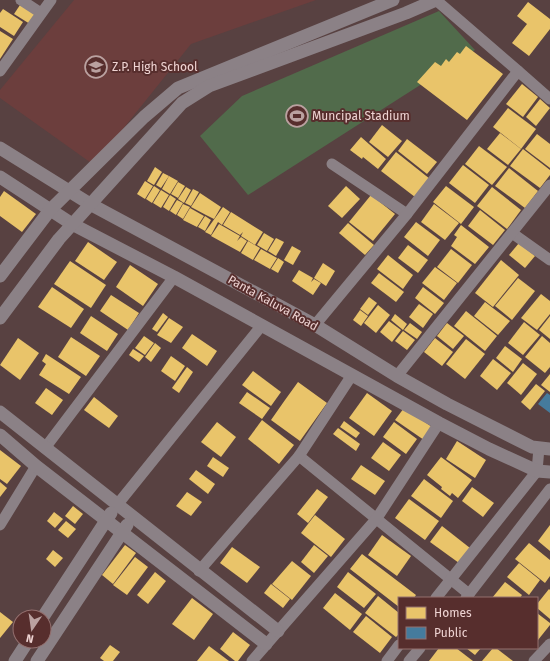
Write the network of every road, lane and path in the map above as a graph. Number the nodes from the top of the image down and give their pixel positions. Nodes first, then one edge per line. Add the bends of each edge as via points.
1 (21, 0) edge
2 (51, 0) edge
3 (393, 0) edge
4 (436, 0) edge
5 (41, 13) junction
6 (0, 71) edge
7 (518, 71) junction
8 (550, 99) edge
9 (0, 148) edge
10 (332, 164) dead end
11 (0, 177) edge
12 (550, 185) edge
13 (70, 190) junction
14 (90, 204) junction
15 (50, 210) junction
16 (406, 214) junction
17 (72, 224) junction
18 (512, 233) junction
19 (550, 260) edge
20 (0, 276) edge
21 (174, 277) junction
22 (0, 318) edge
23 (262, 325) junction
24 (315, 325) junction
25 (352, 375) junction
26 (397, 376) junction
27 (0, 412) edge
28 (439, 423) junction
29 (0, 435) edge
30 (46, 448) junction
31 (545, 448) edge
32 (299, 456) junction
33 (36, 466) junction
34 (544, 472) edge
35 (550, 489) edge
36 (118, 505) junction
37 (133, 518) junction
38 (377, 518) junction
39 (105, 519) junction
40 (0, 525) edge
41 (122, 532) junction
42 (199, 571) junction
43 (451, 579) junction
44 (468, 596) edge
45 (437, 597) edge
46 (48, 609) edge
47 (278, 632) junction
48 (266, 644) junction
49 (550, 644) edge
50 (398, 646) edge
51 (23, 649) edge
52 (419, 649) edge
53 (15, 661) edge
54 (37, 661) edge
55 (252, 661) edge
56 (387, 661) edge
57 (408, 661) edge
58 (534, 661) edge

1 - 5 street
2 - 5 street
3 - 13 street via 178,88 144,117
4 - 7 street
4 - 14 street via 216,83 194,95 182,103
5 - 6 street
7 - 8 street
7 - 16 street
9 - 13 street, Panta Kaluva Road
10 - 16 street
11 - 15 street, Panta Kaluva Road
12 - 18 street
13 - 14 street, Panta Kaluva Road
13 - 15 street
14 - 17 street
14 - 24 street, Panta Kaluva Road
15 - 17 street, Panta Kaluva Road
15 - 20 street
16 - 24 street
17 - 21 street, Panta Kaluva Road
17 - 22 street via 43,258
18 - 19 street
18 - 26 street
21 - 23 street, Panta Kaluva Road
21 - 30 street
23 - 25 street, Panta Kaluva Road
23 - 36 street
24 - 26 street, Panta Kaluva Road
25 - 28 street, Panta Kaluva Road
25 - 32 street
26 - 31 street, Panta Kaluva Road via 532,447
27 - 30 street
28 - 34 street, Panta Kaluva Road via 489,450
28 - 38 street
29 - 33 street
30 - 36 street
31 - 34 street
32 - 38 street
32 - 42 street
33 - 39 street
33 - 40 street
34 - 43 street
35 - 44 street
36 - 37 street
36 - 39 street
37 - 41 street
37 - 42 street
38 - 43 street
38 - 47 street
39 - 41 street
39 - 46 street
41 - 48 street
41 - 54 street
42 - 47 street
43 - 44 street
43 - 45 street
47 - 48 street
48 - 55 street
49 - 58 street
50 - 56 street
51 - 53 street
52 - 57 street

